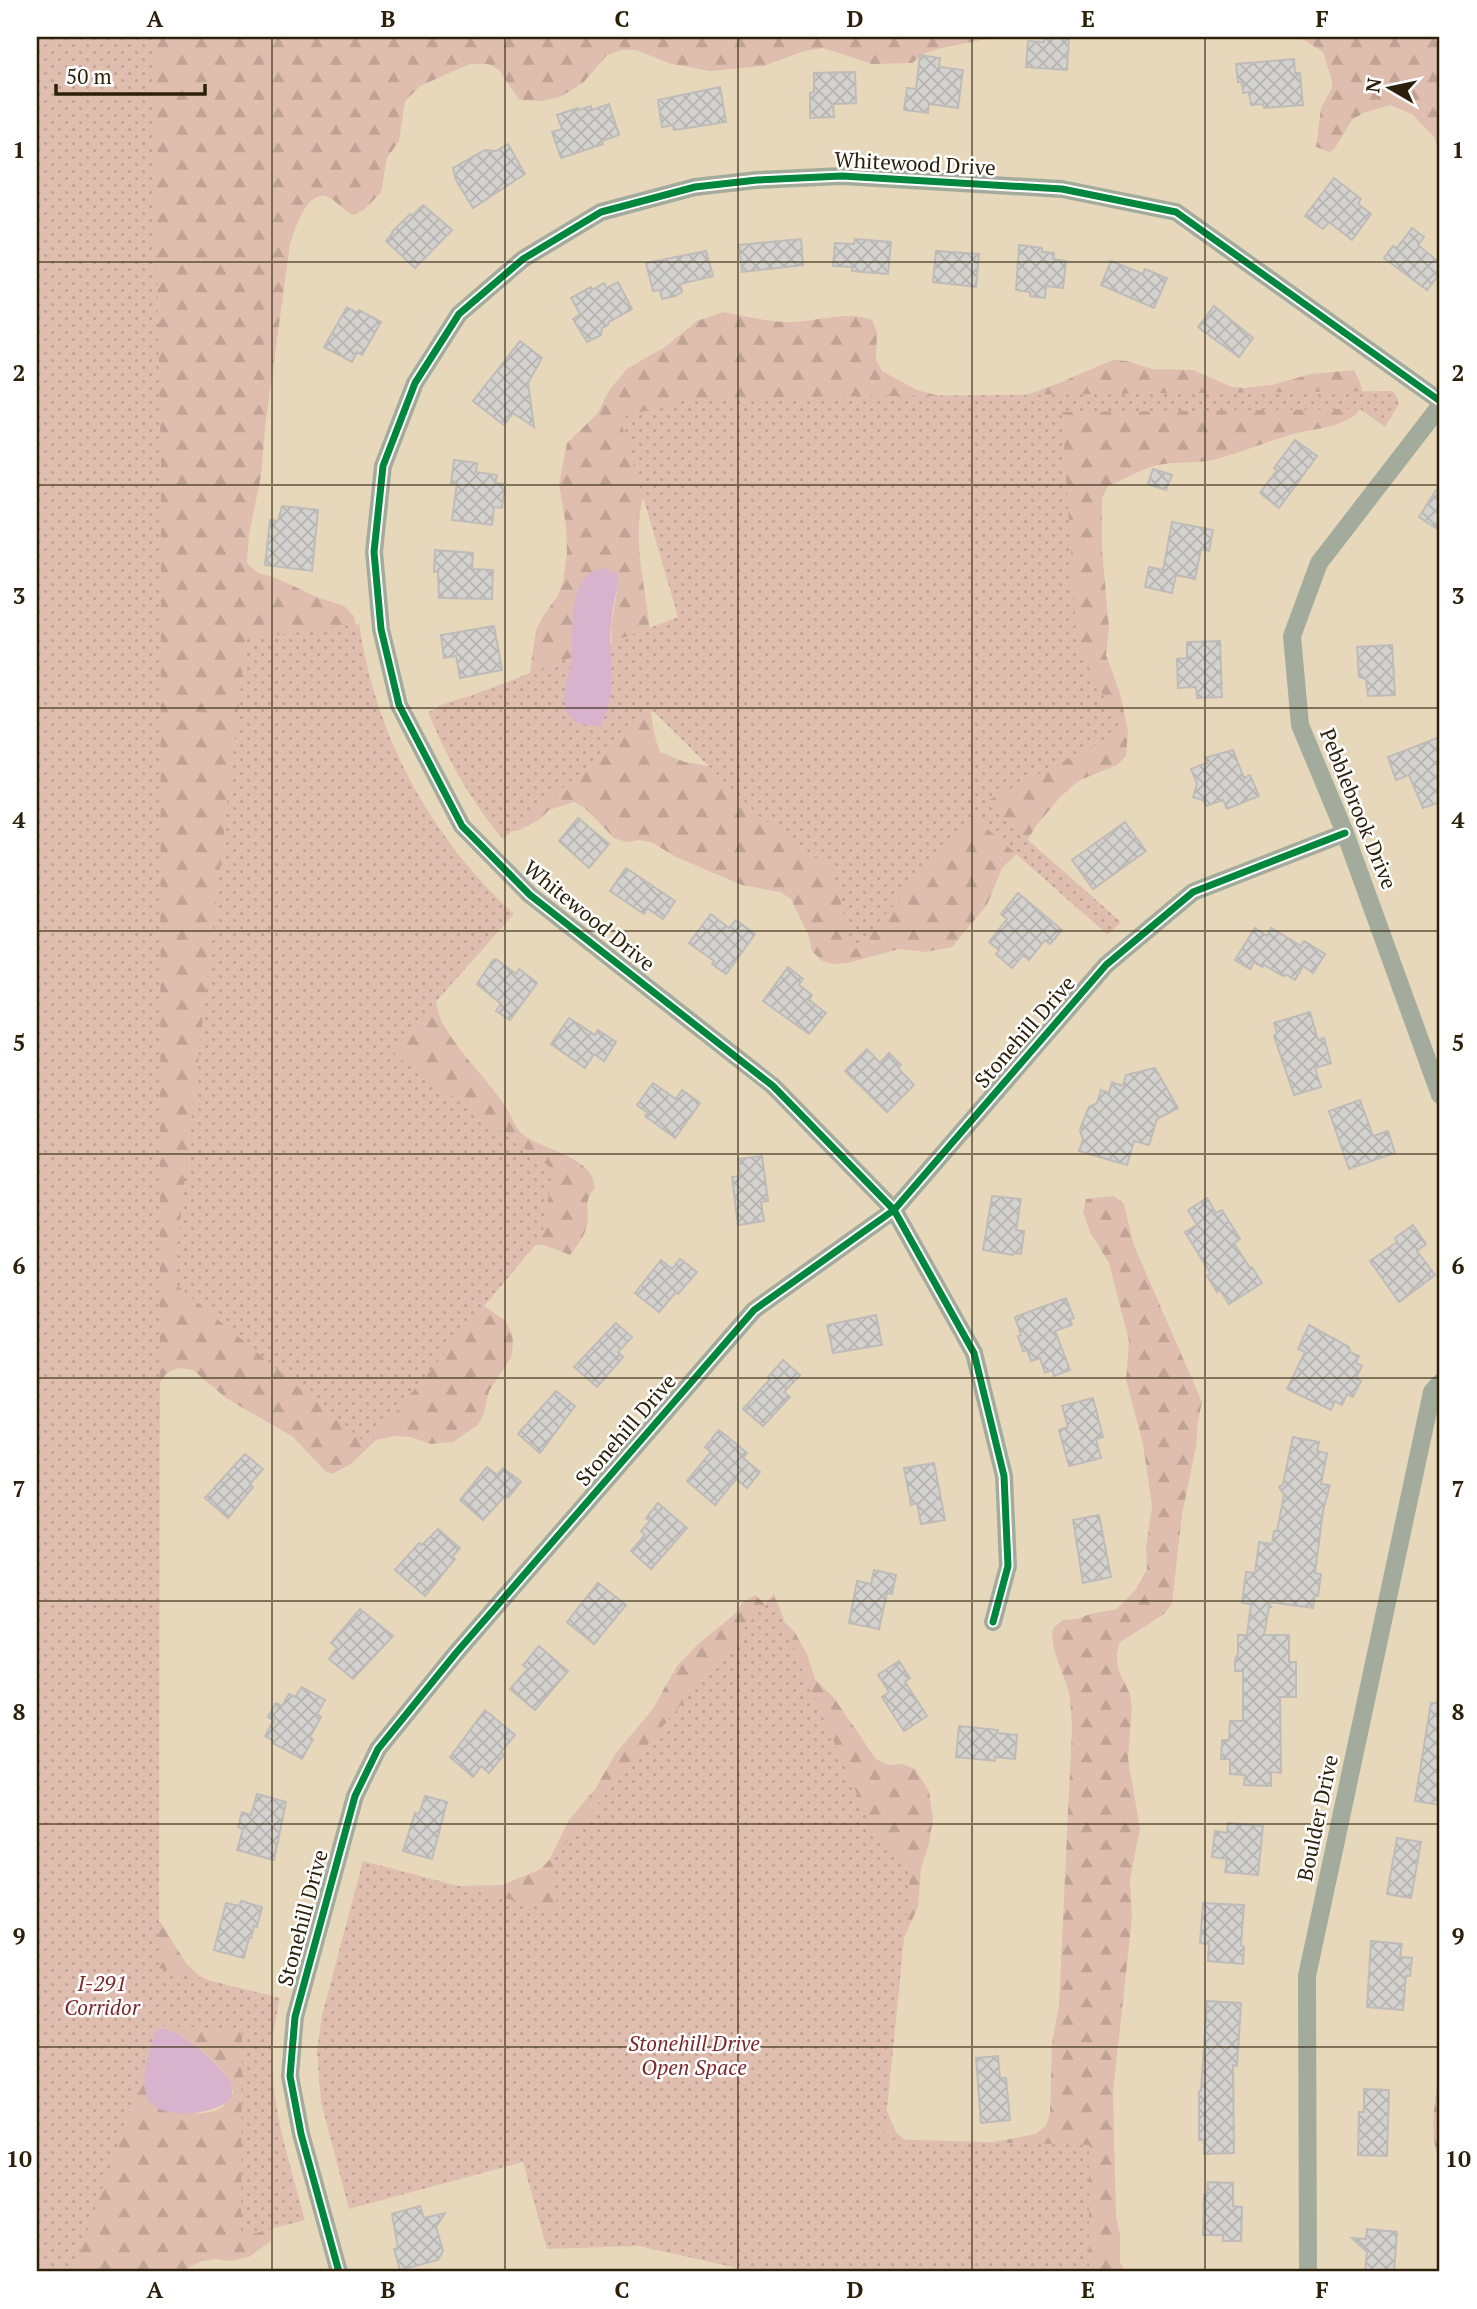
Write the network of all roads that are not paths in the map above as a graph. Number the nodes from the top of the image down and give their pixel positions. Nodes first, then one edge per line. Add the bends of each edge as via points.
1 (1440, 401) edge
2 (1440, 406) edge
3 (1345, 833) junction
4 (1440, 1095) edge
5 (894, 1210) junction
6 (1440, 1383) edge
7 (993, 1622) dead end
8 (339, 2272) edge
9 (1308, 2272) edge

1 - 5 street, Whitewood Drive via 1176,212 1062,189 842,176 695,187 601,212 523,259 459,314 415,383 383,466 374,552 382,629 399,705 462,826 530,895 773,1086
2 - 3 street, Pebblebrook Drive via 1319,563 1293,636 1300,725
3 - 4 street, Pebblebrook Drive
3 - 5 street, Stonehill Drive via 1193,892 1107,965
5 - 7 street, Whitewood Drive via 974,1353 1004,1476 1008,1566
5 - 8 street, Stonehill Drive via 754,1310 377,1749 355,1796 305,1973 295,2017 290,2076
6 - 9 street, Boulder Drive via 1432,1392 1307,1976

